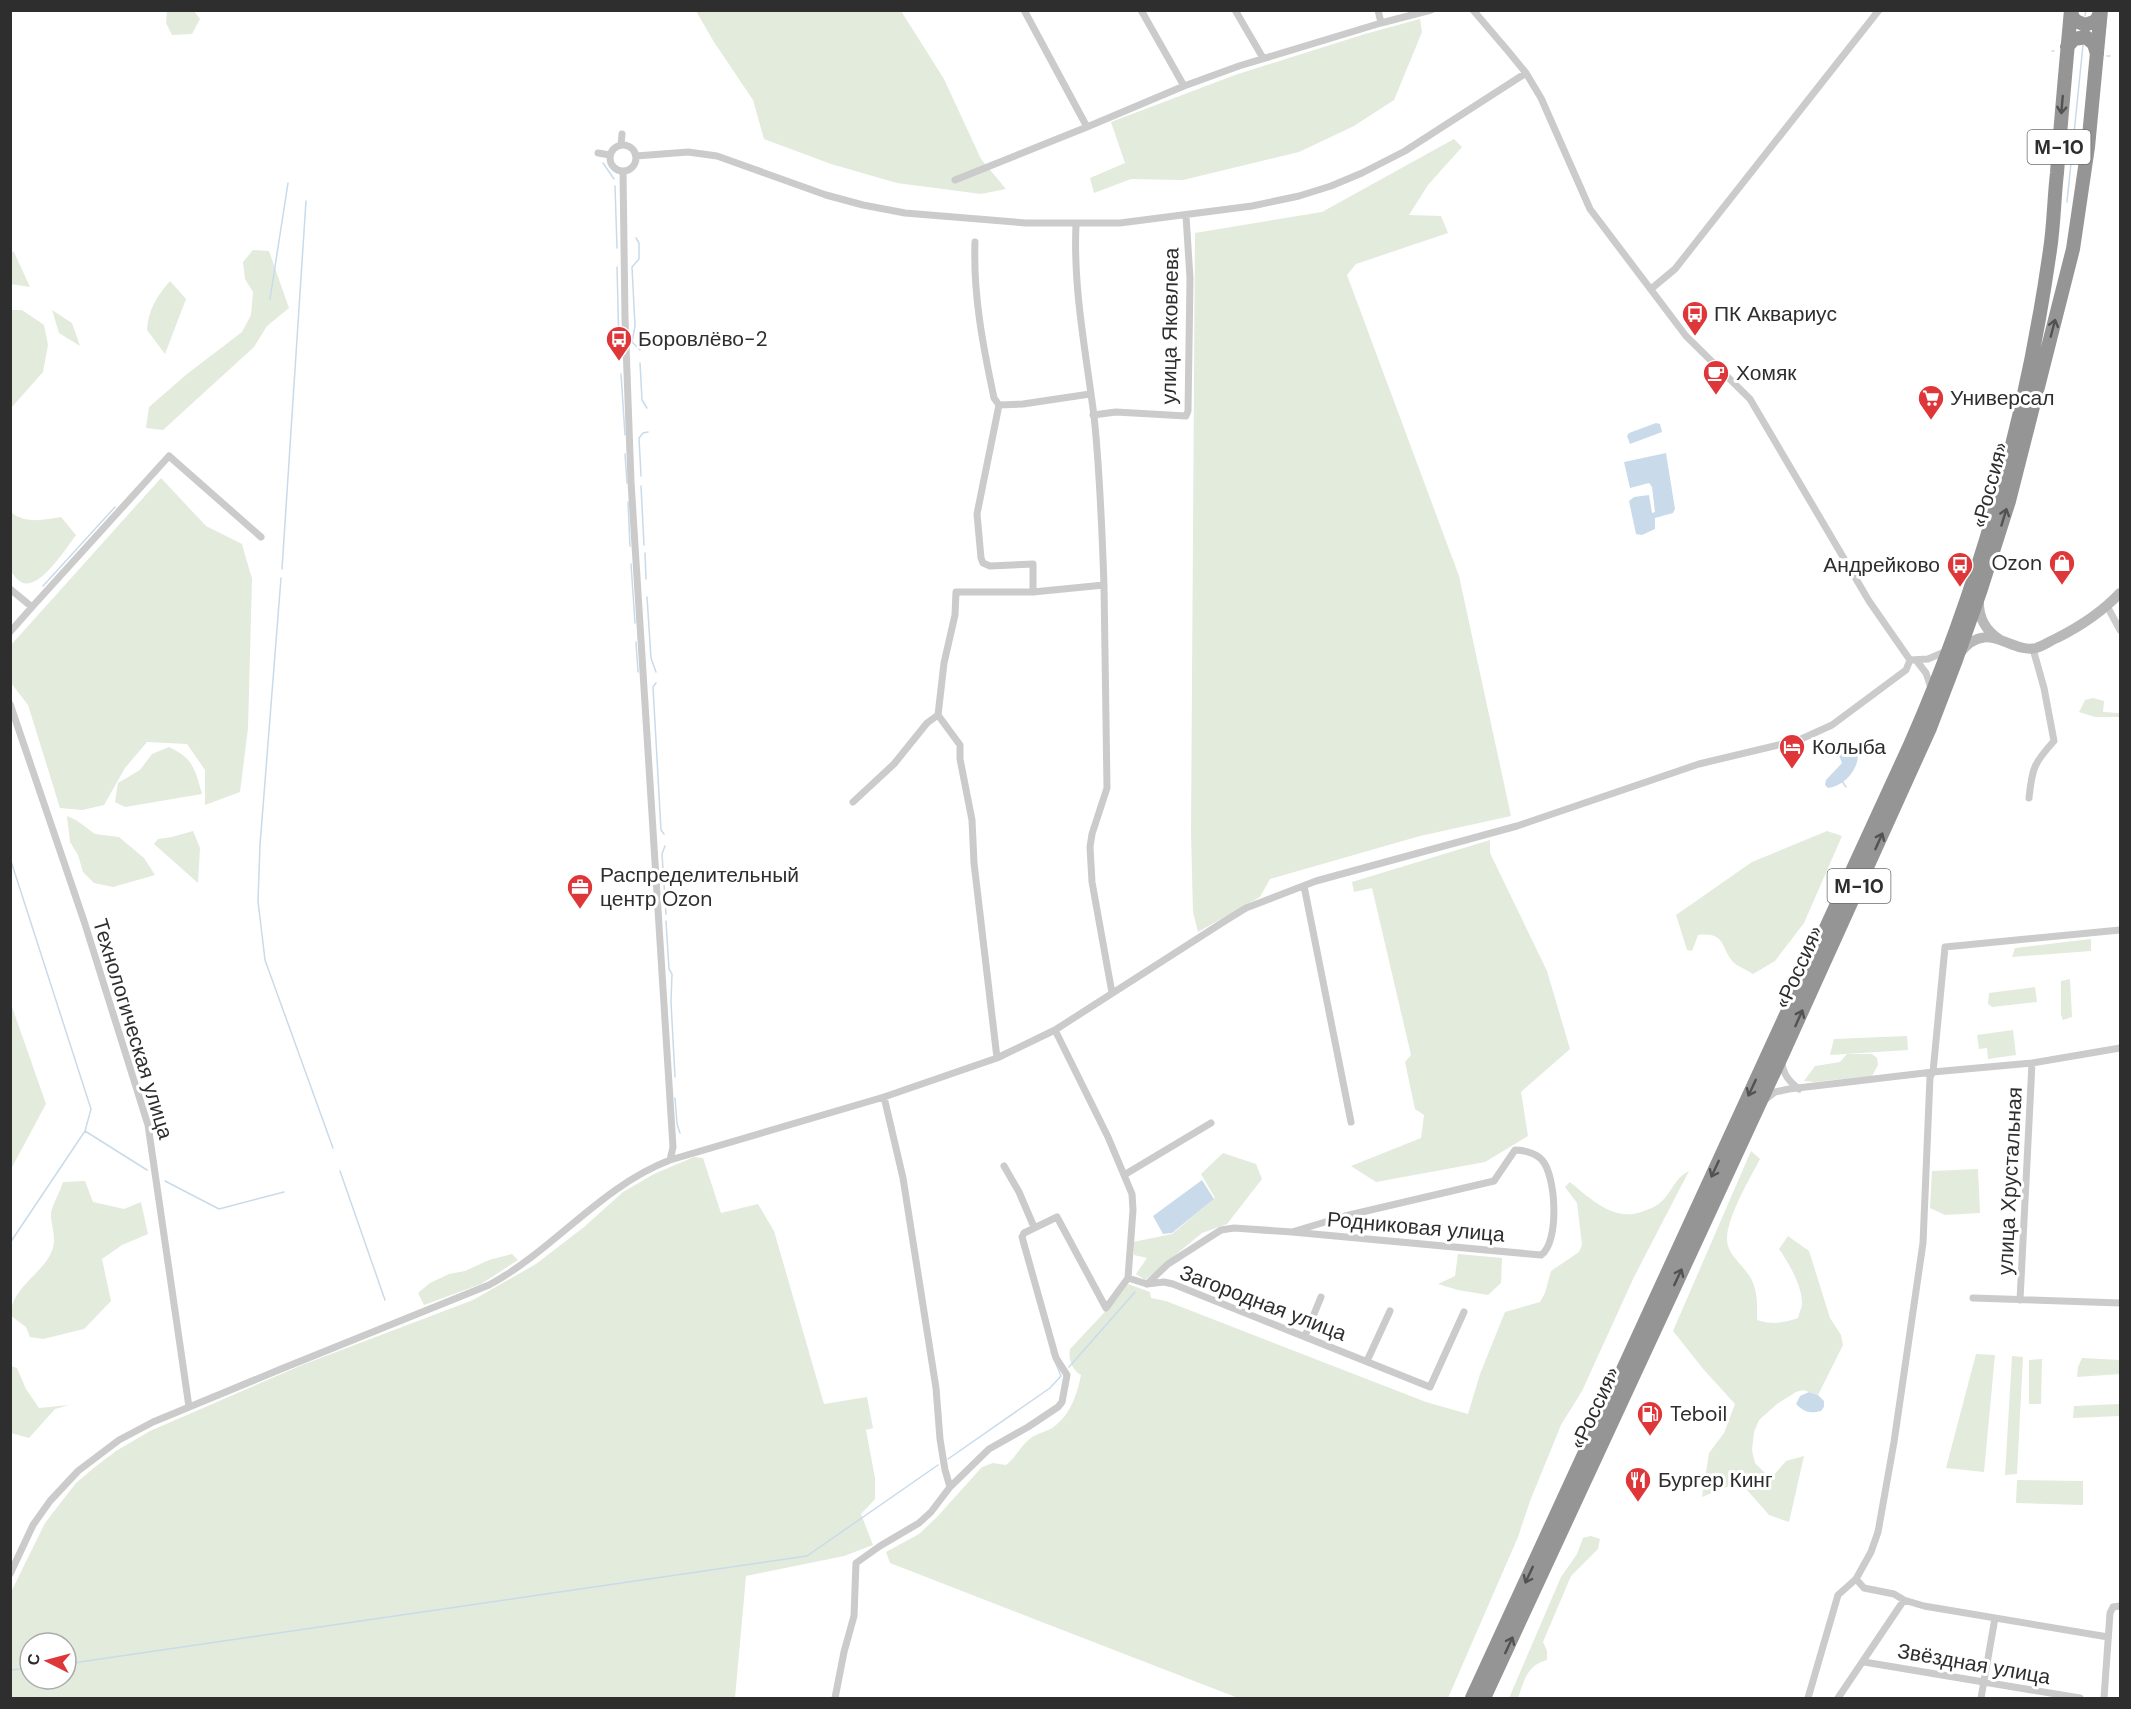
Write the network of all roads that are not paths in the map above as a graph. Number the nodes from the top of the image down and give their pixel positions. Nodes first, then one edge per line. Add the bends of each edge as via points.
1 (1024, 10) edge
2 (1141, 10) edge
3 (1235, 10) edge
4 (1378, 10) edge
5 (1431, 10) edge
6 (1473, 10) edge
7 (1879, 10) edge
8 (2071, 11) edge
9 (2101, 11) edge
10 (1381, 23) junction
11 (2067, 47) junction
12 (2097, 54) junction
13 (1263, 58) junction
14 (1526, 73) junction
15 (1184, 86) junction
16 (1087, 128) junction
17 (622, 134) dead end
18 (621, 145) junction
19 (598, 153) dead end
20 (610, 156) junction
21 (636, 156) junction
22 (623, 171) junction
23 (955, 180) dead end
24 (1186, 216) junction
25 (1076, 225) junction
26 (975, 242) dead end
27 (1651, 289) junction
28 (1090, 394) junction
29 (999, 405) junction
30 (1094, 415) junction
31 (2012, 443) junction
32 (261, 537) dead end
33 (1104, 585) junction
34 (10, 589) edge
35 (1033, 592) junction
36 (1980, 592) junction
37 (2121, 592) edge
38 (2107, 606) junction
39 (32, 608) junction
40 (2121, 630) edge
41 (10, 632) edge
42 (2000, 639) junction
43 (2032, 648) junction
44 (1942, 653) junction
45 (1913, 660) junction
46 (1956, 660) junction
47 (1930, 684) junction
48 (10, 704) edge
49 (938, 714) junction
50 (1910, 745) junction
51 (2029, 798) dead end
52 (853, 802) dead end
53 (1305, 886) junction
54 (2121, 930) edge
55 (1112, 993) junction
56 (1055, 1030) junction
57 (2121, 1048) edge
58 (1783, 1053) junction
59 (997, 1058) junction
60 (2032, 1064) junction
61 (1933, 1072) junction
62 (1799, 1089) junction
63 (884, 1097) junction
64 (1756, 1109) junction
65 (1351, 1122) dead end
66 (1211, 1123) dead end
67 (670, 1160) junction
68 (1004, 1166) dead end
69 (1125, 1175) junction
70 (1034, 1227) junction
71 (1292, 1232) junction
72 (1128, 1278) junction
73 (1147, 1284) junction
74 (1321, 1297) dead end
75 (1973, 1298) dead end
76 (2020, 1299) junction
77 (2121, 1303) edge
78 (1390, 1311) dead end
79 (1464, 1312) dead end
80 (1305, 1336) junction
81 (1367, 1361) junction
82 (189, 1407) junction
83 (950, 1487) junction
84 (11, 1570) edge
85 (1856, 1579) junction
86 (1904, 1600) junction
87 (2121, 1606) edge
88 (1995, 1618) junction
89 (2108, 1637) junction
90 (1864, 1662) junction
91 (1984, 1682) junction
92 (836, 1698) edge
93 (1472, 1698) edge
94 (1484, 1698) edge
95 (1808, 1698) edge
96 (1838, 1698) edge
97 (1981, 1698) edge
98 (2080, 1698) edge
99 (2104, 1698) edge

1 - 16 street
2 - 15 street
3 - 13 street
4 - 10 street
5 - 10 street
6 - 14 street
7 - 27 street via 1675,269
8 - 9 highway via 2076,22 2085,26 2096,21
8 - 11 highway, «Россия» / М-10
9 - 12 highway, «Россия» / М-10
10 - 13 street
11 - 12 highway via 2074,39 2086,37 2093,42
11 -> 31 highway, «Россия» / М-10 via 2050,247 2036,335
36 -> 12 highway, «Россия» / М-10 via 2009,501 2073,249
13 - 15 street
14 - 24 street via 1419,143 1362,173 1291,198
14 - 27 street via 1590,209
15 - 16 street
16 - 23 street
17 - 18 street
18 - 20 street via 613,148
18 - 21 street via 630,147
19 - 20 street
20 - 22 street via 612,165
21 - 22 street via 634,165
21 - 25 street via 688,152 717,156 837,198 905,213
22 - 67 street via 632,482 673,1147
24 - 25 street
24 - 30 street, улица Яковлева via 1190,279 1186,416 1116,412
25 - 28 street
26 - 29 street via 981,339
27 - 45 street via 1686,336 1750,399 1869,601
28 - 29 street
28 - 30 street
29 - 35 street via 977,514 981,558 983,564 990,566 1033,564
30 - 33 street
31 - 44 highway via 2004,457 1975,559
31 - 50 highway, «Россия» / М-10 via 1979,561
32 - 39 street via 172,453
33 - 35 street
33 - 55 street via 1107,788 1090,847 1092,882
34 - 39 street
35 - 49 street via 956,592
36 - 42 street via 1981,618
36 - 46 highway, «Россия» / М-10
37 - 38 street
38 - 40 street
38 - 43 street via 2084,624
39 - 41 street
42 - 43 street
42 - 46 street via 1975,641
43 - 51 street via 2054,741 2038,757
44 - 45 street
44 - 47 highway
45 - 47 street via 1926,673
45 - 53 street via 1906,670 1832,725 1799,740 1699,764 1517,826
58 -> 46 highway, «Россия» / М-10 via 1930,728
47 - 50 highway
48 - 82 street, Технологическая улица via 148,1125
49 - 52 street via 894,764
49 - 59 street via 960,745 972,820
50 -> 93 highway, «Россия» / М-10
53 - 55 street via 1246,908
53 - 65 street
54 - 61 street via 1945,947
55 - 56 street
56 - 59 street
56 - 69 street
57 - 60 street
58 - 62 street via 1784,1071
58 - 64 highway, «Россия» / М-10
59 - 63 street
60 - 61 street
60 - 76 street, улица Хрустальная
61 - 62 street
61 - 85 street via 1923,1243 1894,1442 1878,1532
62 - 64 street via 1775,1092
63 - 67 street
63 - 83 street via 903,1178 935,1378 941,1450
94 -> 64 highway, «Россия» / М-10
66 - 69 street
67 - 82 street via 626,1182 526,1261 489,1285
68 - 70 street
69 - 72 street via 1133,1210
70 - 72 street via 1057,1217 1106,1308
70 - 83 street via 1022,1237 1056,1358 1067,1375 1062,1402 1029,1427 989,1449
71 - 71 street, Родниковая улица via 1494,1181 1518,1150 1542,1160 1554,1209 1553,1234 1548,1249 1541,1255
71 - 73 street, Родниковая улица via 1221,1230 1168,1264
72 - 73 street, Загородная улица
73 - 80 street, Загородная улица via 1173,1284
74 - 80 street
75 - 76 street
76 - 77 street
78 - 81 street
79 - 81 street, Загородная улица via 1430,1387
80 - 81 street, Загородная улица
82 - 84 street via 120,1440 78,1471 39,1517
83 - 92 street via 919,1522 856,1563 854,1616
85 - 86 street via 1864,1588
85 - 95 street via 1838,1595
86 - 88 street
86 - 90 street
87 - 89 street via 2111,1610
88 - 89 street
88 - 91 street
89 - 99 street
90 - 91 street, Звёздная улица
90 - 96 street
91 - 97 street
91 - 98 street, Звёздная улица

